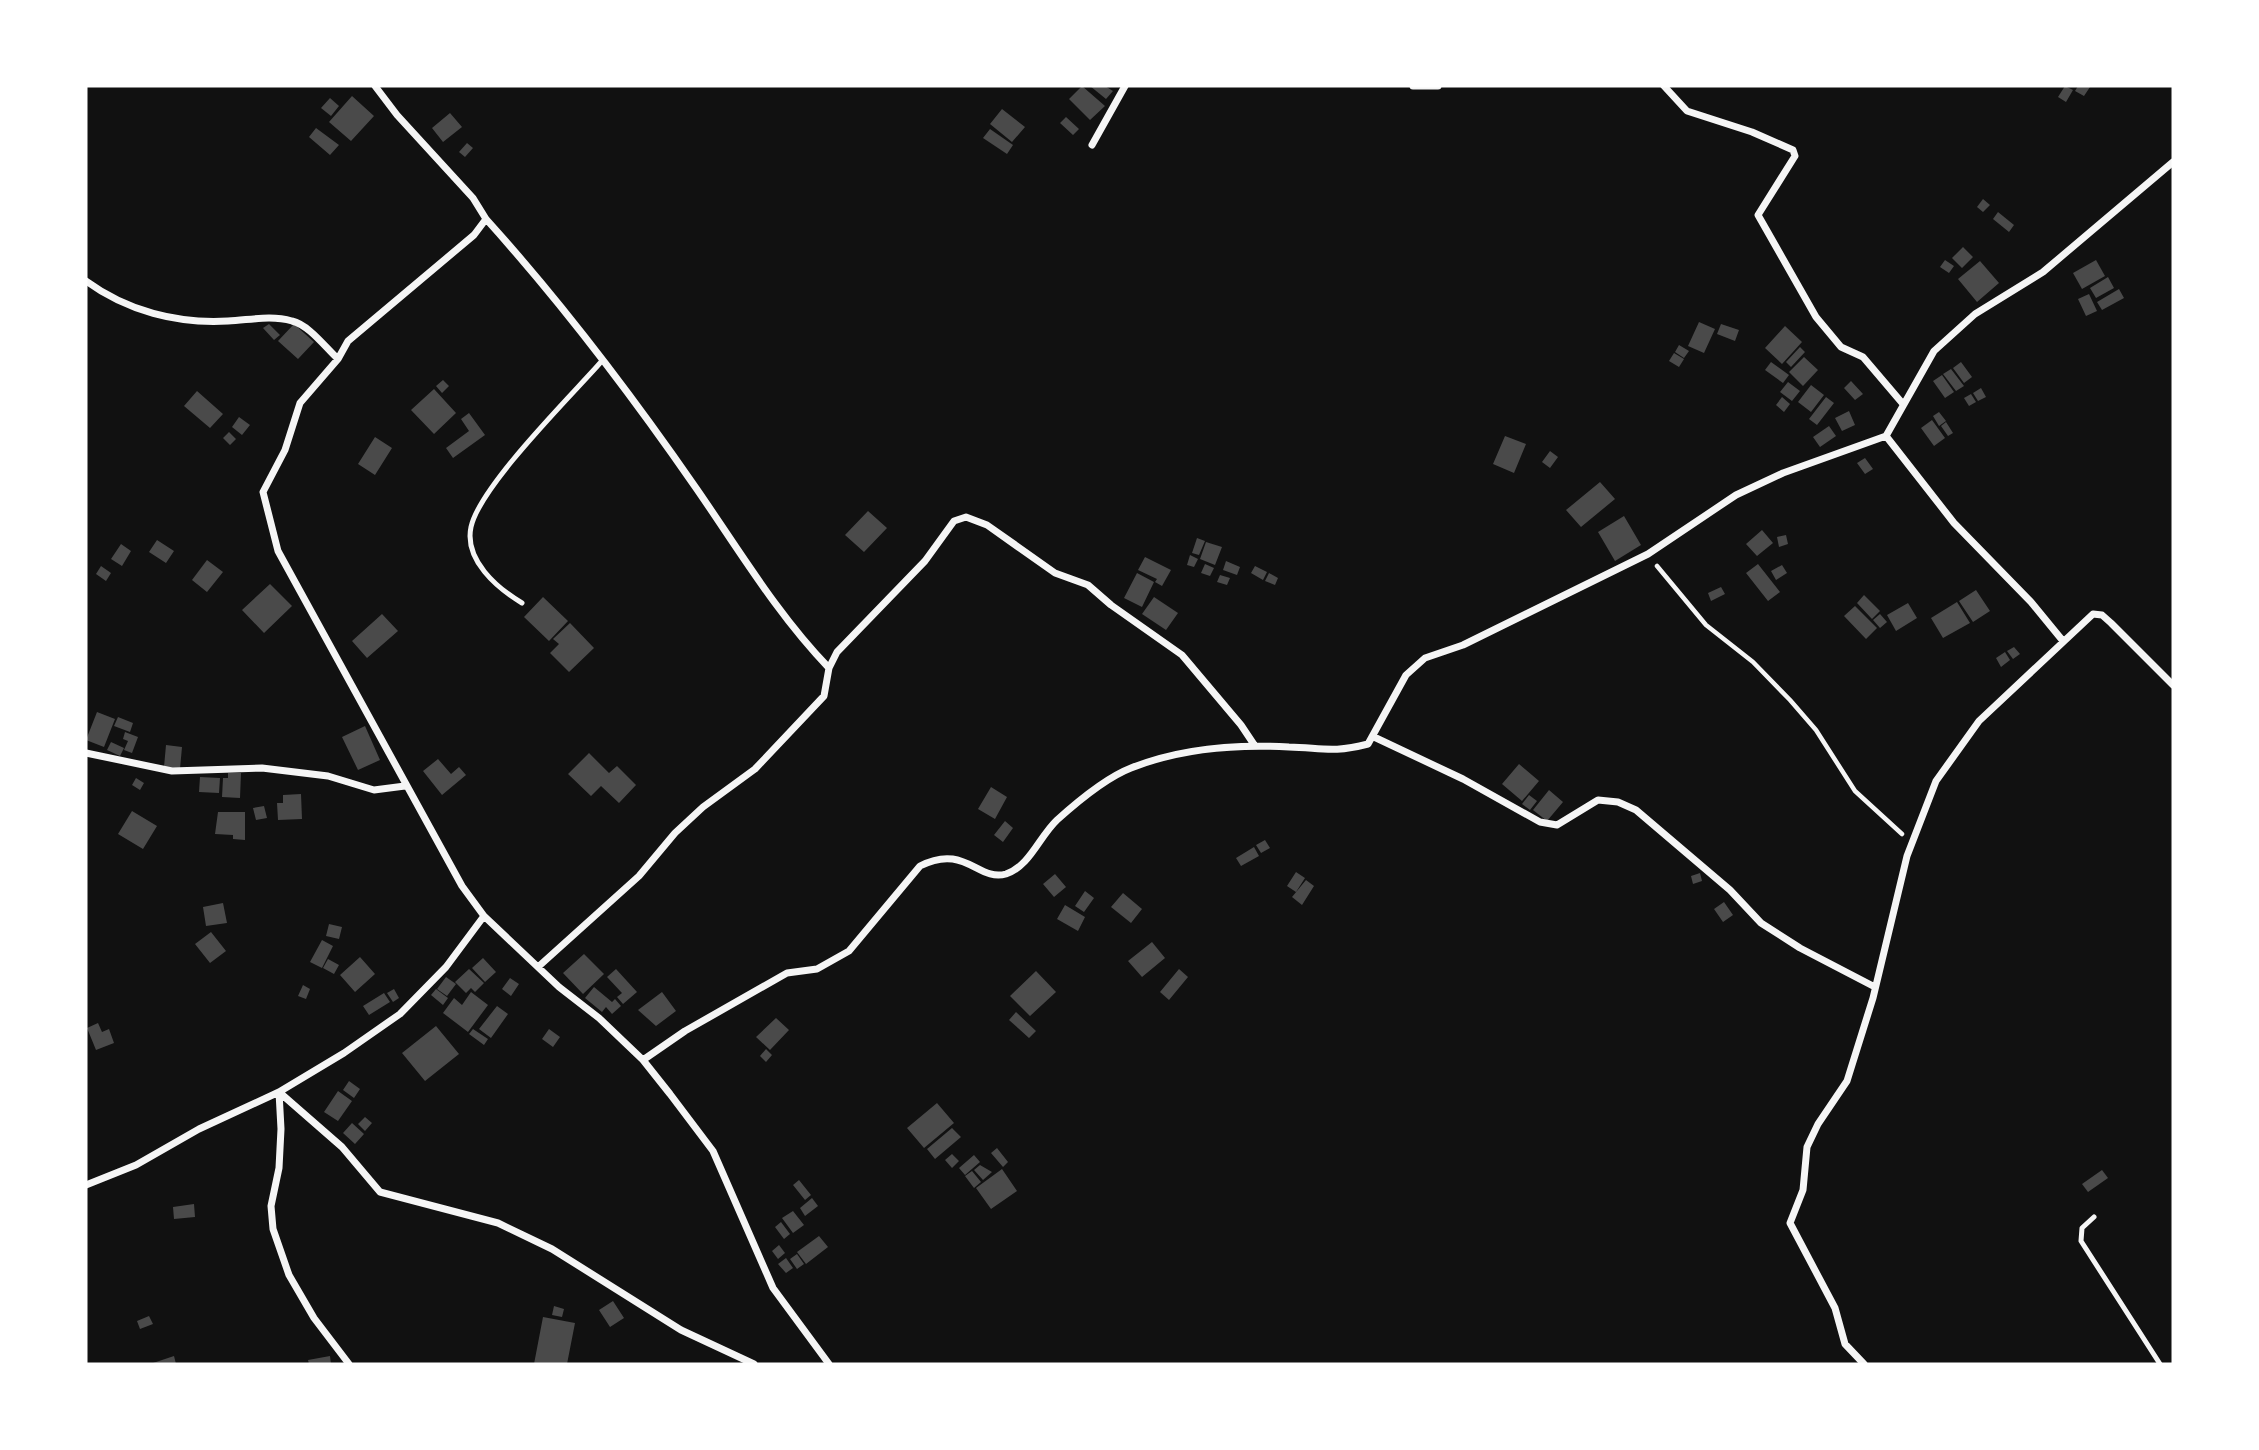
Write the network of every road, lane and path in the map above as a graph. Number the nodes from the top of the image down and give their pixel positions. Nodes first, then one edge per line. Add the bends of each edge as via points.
1 (375, 86) edge
2 (1125, 86) edge
3 (1413, 86) edge
4 (1438, 86) edge
5 (1664, 86) edge
6 (1092, 145) dead end
7 (2173, 162) edge
8 (486, 219) junction
9 (86, 281) edge
10 (338, 359) junction
11 (601, 362) junction
12 (1903, 404) junction
13 (1886, 436) junction
14 (1648, 554) junction
15 (522, 603) dead end
16 (2063, 641) junction
17 (829, 668) junction
18 (2173, 685) edge
19 (1374, 737) junction
20 (1255, 746) junction
21 (86, 753) edge
22 (405, 786) junction
23 (1911, 844) junction
24 (484, 916) junction
25 (538, 967) junction
26 (1873, 986) junction
27 (643, 1060) junction
28 (279, 1092) junction
29 (86, 1185) edge
30 (2094, 1217) dead end
31 (349, 1364) edge
32 (754, 1364) edge
33 (830, 1364) edge
34 (1864, 1364) edge
35 (2160, 1364) edge

1 - 8 street
2 - 6 street
3 - 4 street
5 - 12 street via 1687,111 1793,150 1795,156 1758,215 1816,317 1841,347 1863,357
7 - 12 street via 2043,272 1975,314 1934,351
8 - 10 street via 474,235 362,326
8 - 11 street via 532,270
9 - 10 street via 108,297 149,314 195,320 264,317 295,321
10 - 22 street via 300,403 285,450 264,492 264,503 278,551
11 - 15 lane via 512,462 479,506 470,529 477,560 498,588
11 - 17 street via 695,487 796,634
12 - 13 street
13 - 14 street via 1736,495
13 - 16 street via 1954,523
14 - 19 street via 1463,645 1425,658 1406,675
14 - 23 path via 1706,625 1754,662 1790,700 1816,730 1855,791
16 - 18 street via 2093,614 2102,615
16 - 23 street via 1979,721 1957,749 1936,781
17 - 20 street via 837,652 925,561 954,521 966,517 987,525 1055,573 1088,585 1182,655
17 - 25 street via 824,696 755,769 684,824 639,876
19 - 20 street via 1368,744 1338,752
19 - 26 street via 1540,822 1557,825 1598,800 1636,810 1730,890 1761,923
20 - 27 street via 1185,751 1128,769 1055,821 1018,868 1003,875 954,856 920,866 849,951 817,970 787,973
21 - 22 street via 172,771 262,768 328,776 374,790
22 - 24 street
23 - 26 street
24 - 25 street
24 - 28 street via 446,967 400,1014
25 - 27 street
26 - 34 street via 1847,1082 1807,1147 1803,1190 1790,1223 1835,1308 1845,1344
27 - 33 street via 713,1151 773,1288
28 - 29 street via 136,1165
28 - 31 street via 273,1229 289,1275
28 - 32 street via 342,1147 380,1192 498,1223 552,1249 681,1330
30 - 35 lane via 2082,1228 2081,1241

